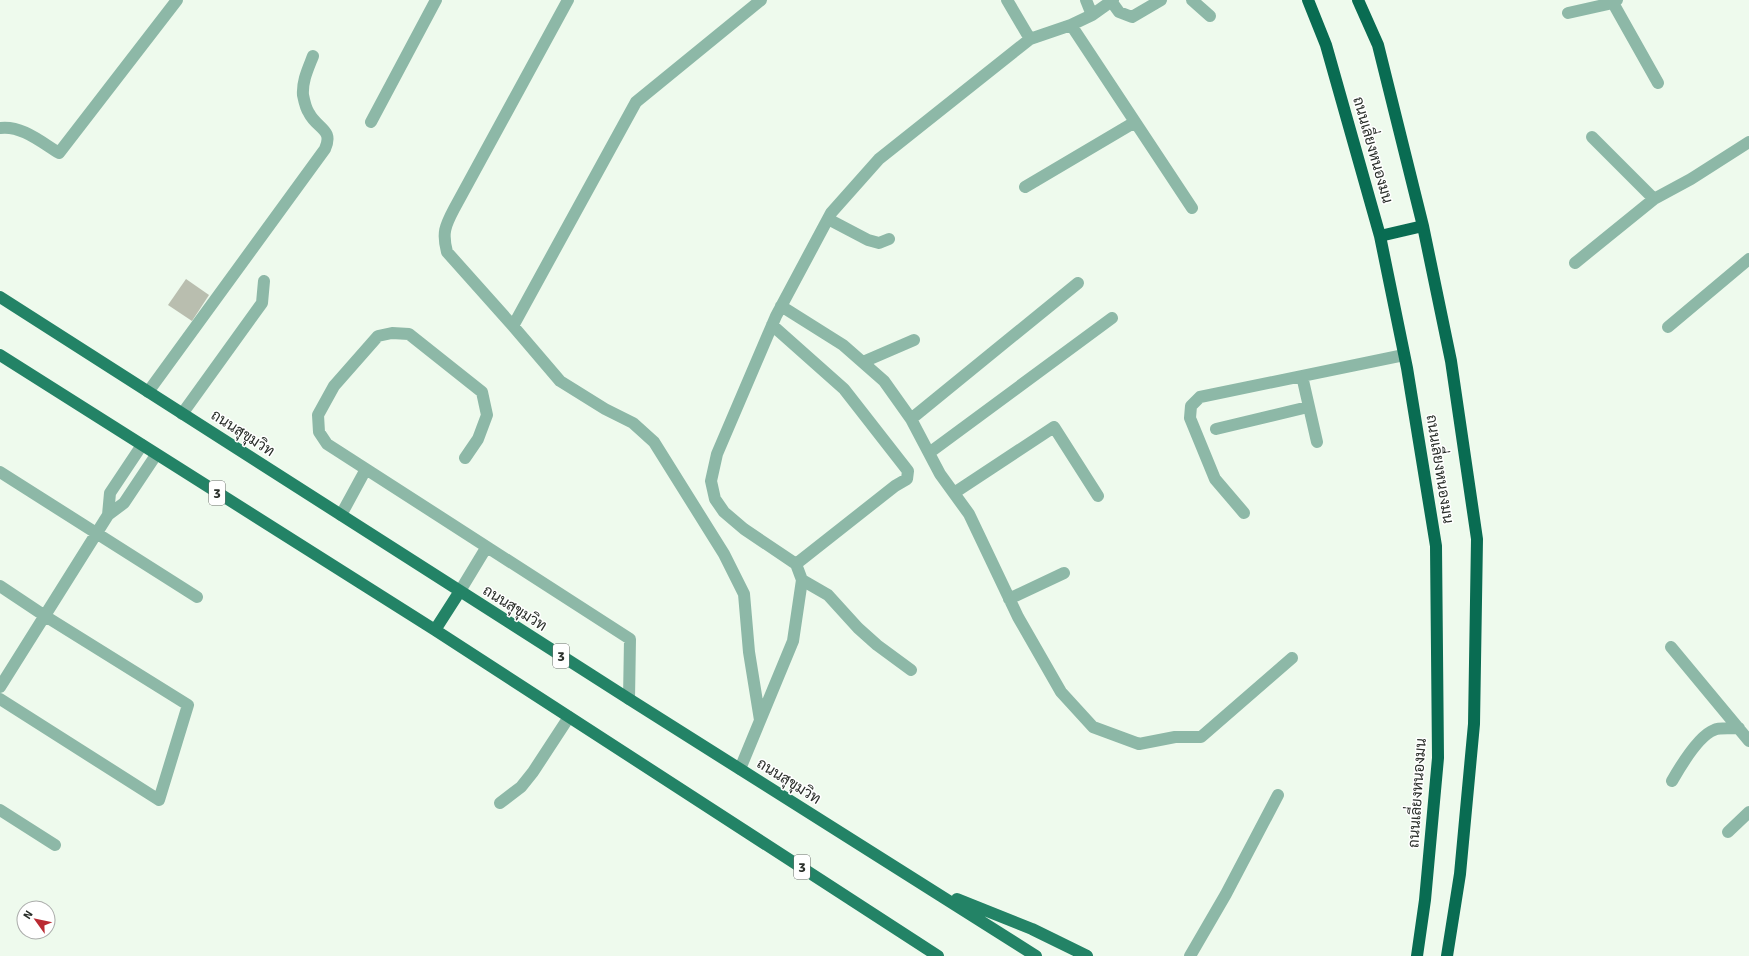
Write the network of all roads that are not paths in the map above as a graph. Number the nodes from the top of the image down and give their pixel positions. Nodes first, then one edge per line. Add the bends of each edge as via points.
1 (177, 0) edge
2 (436, 0) edge
3 (568, 0) edge
4 (761, 0) edge
5 (1007, 0) edge
6 (1086, 0) edge
7 (1161, 0) edge
8 (1192, 0) edge
9 (1308, 0) edge
10 (1358, 0) edge
11 (1112, 1) edge
12 (1615, 2) edge
13 (1568, 13) dead end
14 (1092, 15) junction
15 (1210, 16) dead end
16 (1071, 25) junction
17 (1030, 39) junction
18 (313, 56) dead end
19 (1658, 83) dead end
20 (371, 122) dead end
21 (1135, 122) junction
22 (0, 128) edge
23 (1592, 138) dead end
24 (1749, 142) edge
25 (1025, 187) dead end
26 (1654, 199) junction
27 (1192, 208) dead end
28 (828, 219) junction
29 (1423, 226) junction
30 (1380, 236) junction
31 (889, 239) dead end
32 (1749, 259) edge
33 (1575, 263) dead end
34 (264, 281) dead end
35 (1078, 283) dead end
36 (0, 297) edge
37 (781, 306) junction
38 (1112, 318) dead end
39 (772, 325) junction
40 (513, 326) junction
41 (1668, 326) dead end
42 (914, 340) dead end
43 (0, 355) edge
44 (1404, 355) junction
45 (863, 362) junction
46 (1302, 376) junction
47 (148, 392) junction
48 (1308, 407) junction
49 (182, 414) junction
50 (911, 419) junction
51 (1216, 429) dead end
52 (1317, 442) dead end
53 (142, 445) junction
54 (929, 453) junction
55 (156, 455) junction
56 (465, 458) dead end
57 (366, 469) junction
58 (0, 472) edge
59 (954, 493) junction
60 (1098, 496) dead end
61 (1244, 513) dead end
62 (108, 515) junction
63 (341, 515) junction
64 (97, 533) junction
65 (486, 548) junction
66 (796, 564) junction
67 (1064, 573) dead end
68 (802, 580) junction
69 (0, 586) edge
70 (460, 591) junction
71 (197, 597) dead end
72 (1010, 598) junction
73 (45, 616) junction
74 (435, 630) junction
75 (1671, 647) dead end
76 (1292, 658) dead end
77 (911, 670) dead end
78 (0, 687) edge
79 (0, 699) edge
80 (629, 699) junction
81 (569, 717) junction
82 (760, 722) junction
83 (1739, 728) junction
84 (1749, 741) edge
85 (740, 769) junction
86 (1672, 781) dead end
87 (1278, 795) dead end
88 (500, 803) dead end
89 (0, 810) edge
90 (1749, 812) edge
91 (1728, 832) dead end
92 (55, 845) dead end
93 (928, 887) junction
94 (938, 956) edge
95 (1036, 956) edge
96 (1087, 956) edge
97 (1190, 956) edge
98 (1417, 956) edge
99 (1447, 956) edge

1 - 22 street via 59,153 24,131 8,126
2 - 20 street
3 - 40 street via 454,209 446,225 443,240 447,252
4 - 40 street via 636,102
5 - 17 street
6 - 14 street
7 - 11 street via 1132,17 1119,12
8 - 15 street
9 - 30 highway, ถนนเลี่ยงหนองมน via 1326,45
10 - 29 highway, ถนนเลี่ยงหนองมน via 1378,45
11 - 14 street
12 - 13 street
12 - 19 street
14 - 16 street
16 - 17 street
16 - 21 street
17 - 28 street via 879,159
18 - 47 street via 304,78 303,95 309,114 328,136 325,150
21 - 25 street
21 - 27 street
23 - 26 street
24 - 26 street
26 - 33 street
28 - 31 street via 868,240 879,243
28 - 37 street
29 - 30 highway
29 - 99 highway, ถนนเลี่ยงหนองมน via 1451,361 1477,539 1474,724 1460,874
30 - 44 highway, ถนนเลี่ยงหนองมน
32 - 41 street
34 - 49 street via 262,303
35 - 50 street
36 - 47 main road, ถนนสุขุมวิท / 3
37 - 39 street
37 - 45 street via 844,345
38 - 54 street
39 - 66 street via 717,454 711,481 715,499 724,512
39 - 66 street via 844,389 908,471 907,479
40 - 82 street via 560,381 633,423 654,442 671,468 724,554 744,594 749,652
42 - 45 street
43 - 53 main road, 3
44 - 46 street
44 - 98 highway, ถนนเลี่ยงหนองมน via 1436,546 1438,758 1425,900
45 - 50 street via 884,381
46 - 48 street
46 - 61 street via 1200,397 1191,406 1190,418 1215,480
47 - 49 main road, ถนนสุขุมวิท / 3
48 - 51 street
48 - 52 street
49 - 63 main road, ถนนสุขุมวิท / 3
50 - 54 street
53 - 55 main road, 3
53 - 62 street via 110,494
54 - 59 street
55 - 62 street via 124,503
55 - 74 main road, 3
56 - 57 street via 478,439 487,415 482,392 409,334 392,333 378,336 334,386 318,415 319,432 327,444
57 - 63 street
57 - 65 street
58 - 64 street
59 - 60 street via 1054,427
59 - 72 street via 969,514
62 - 64 street
63 - 70 main road, ถนนสุขุมวิท / 3
64 - 71 street
64 - 73 street
65 - 70 street
65 - 80 street via 630,639
66 - 68 street
67 - 72 street
68 - 77 street via 828,594 858,628
68 - 82 street via 793,641
69 - 73 street
70 - 74 main road
70 - 80 main road, ถนนสุขุมวิท / 3
72 - 76 street via 1061,692 1093,727 1140,744 1175,737 1201,737
73 - 78 street
73 - 79 street via 188,705 159,800
74 - 81 main road, 3
75 - 83 street
80 - 85 main road, ถนนสุขุมวิท / 3
81 - 88 street via 521,787
81 - 94 main road, 3
82 - 85 street
83 - 84 street
83 - 86 street via 1714,730 1701,740 1686,757
85 - 93 main road, ถนนสุขุมวิท / 3
87 - 97 street
89 - 92 street
90 - 91 street
93 - 95 main road, ถนนสุขุมวิท / 3
93 - 96 main road via 1032,929

